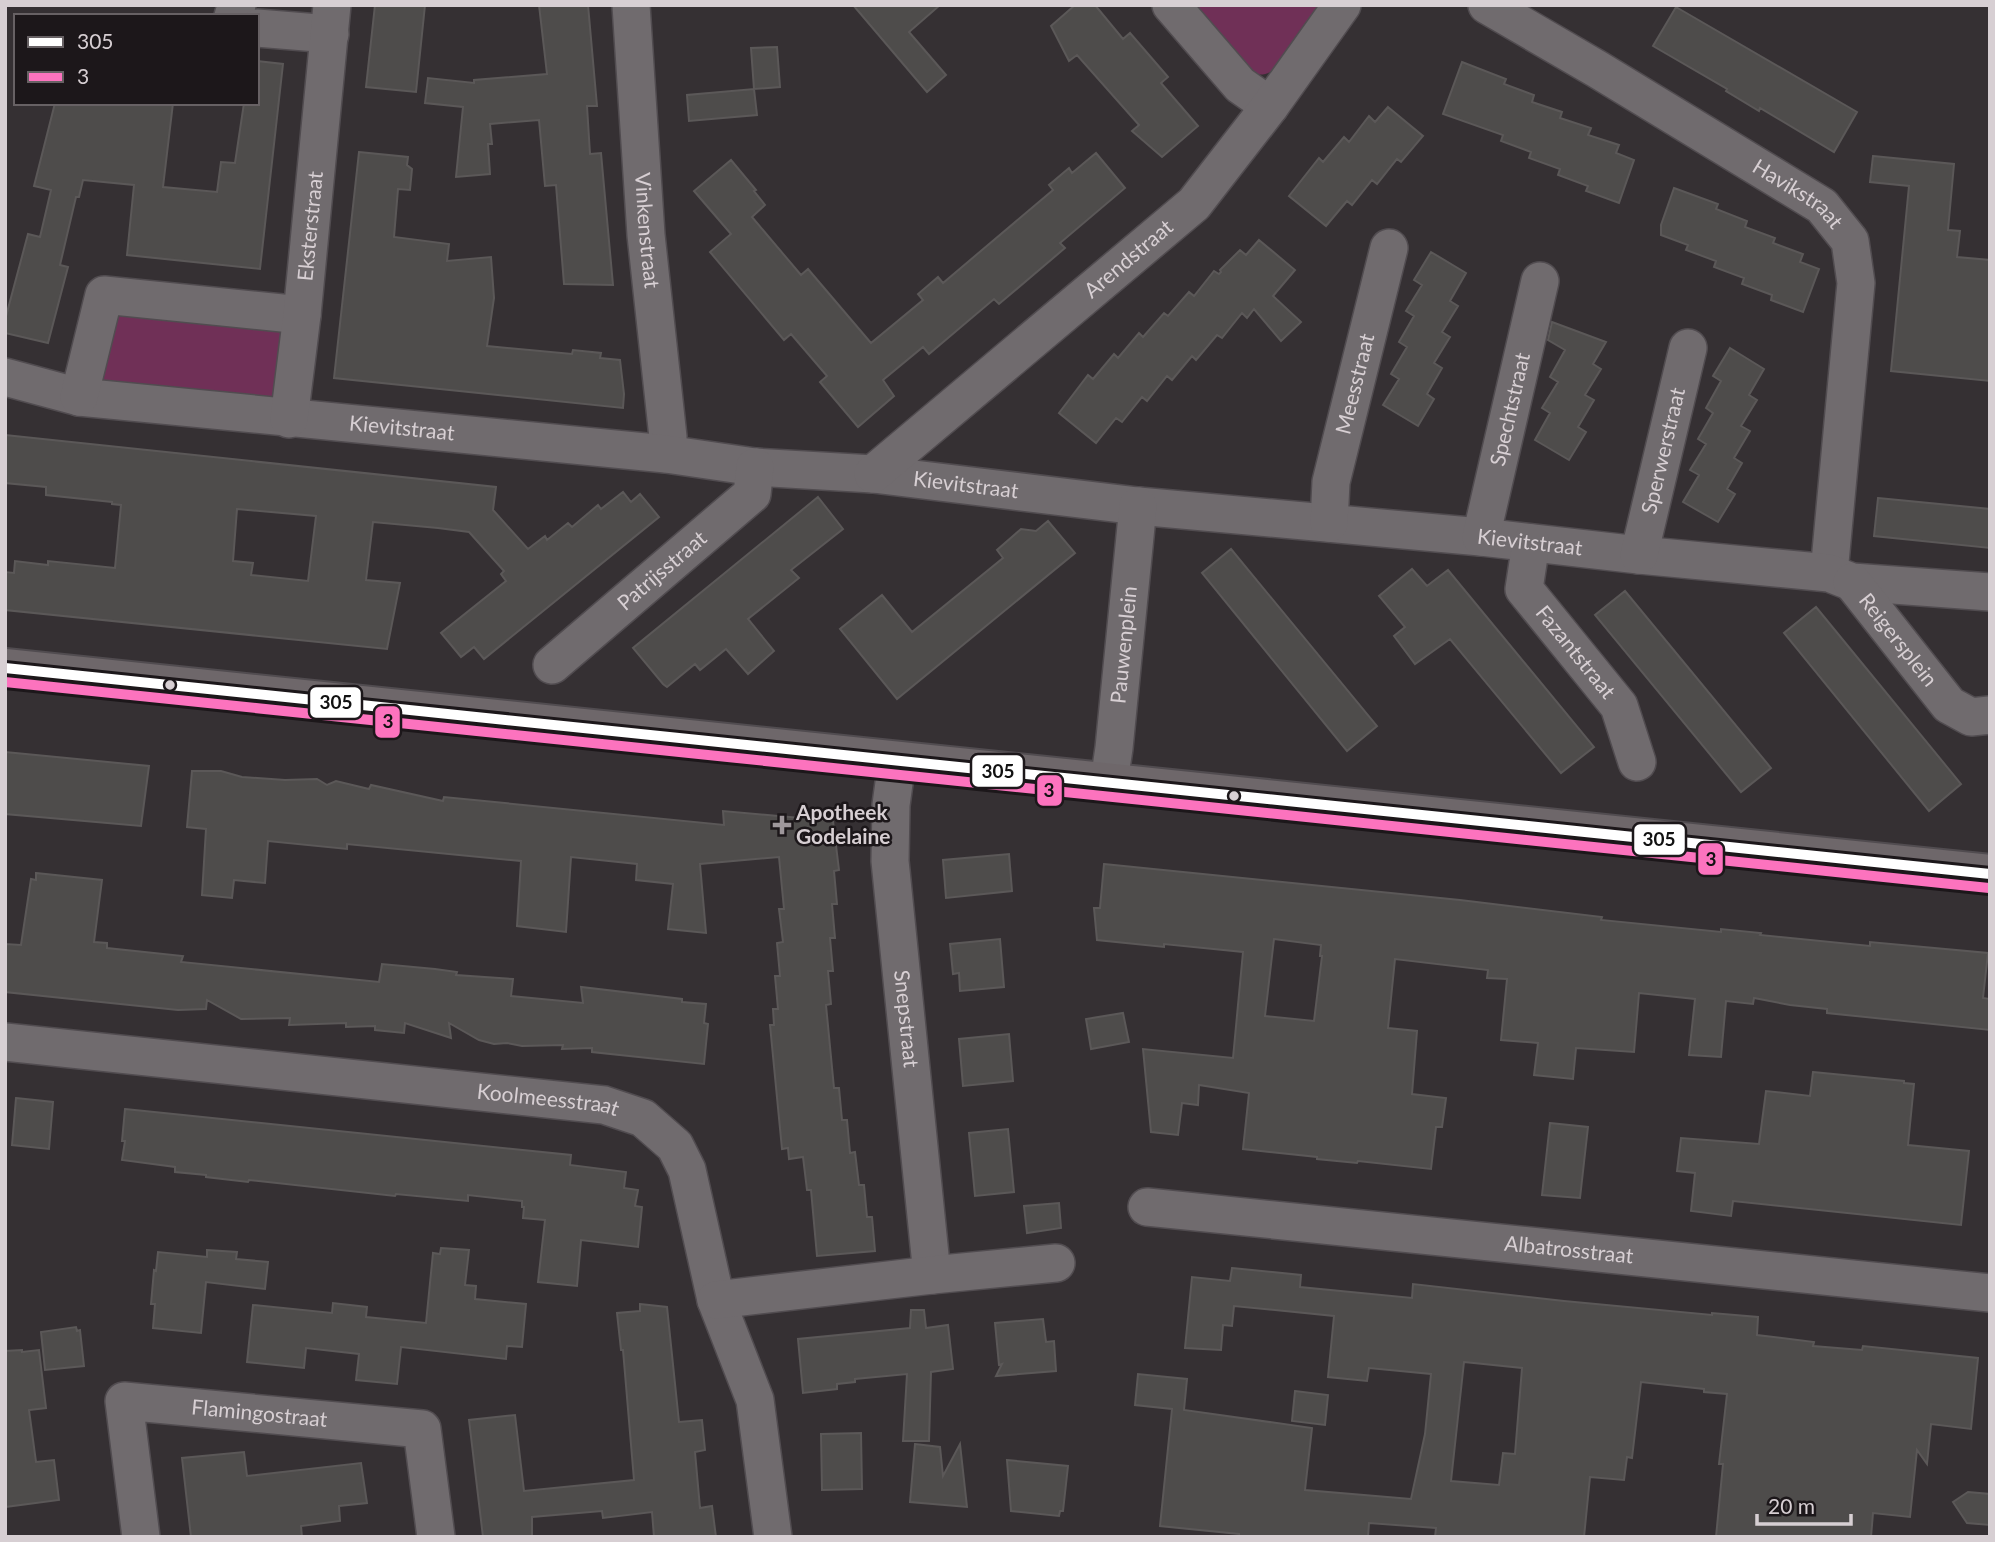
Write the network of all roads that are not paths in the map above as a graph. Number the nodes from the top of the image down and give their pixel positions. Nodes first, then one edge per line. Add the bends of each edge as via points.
1 (631, 5) edge
2 (1171, 5) edge
3 (1342, 5) edge
4 (1487, 5) edge
5 (331, 19) edge
6 (259, 27) edge
7 (1270, 106) junction
8 (1389, 248) dead end
9 (1540, 281) dead end
10 (302, 315) junction
11 (1688, 348) dead end
12 (5, 377) edge
13 (79, 397) junction
14 (289, 419) junction
15 (666, 454) junction
16 (755, 467) junction
17 (873, 474) junction
18 (1138, 506) junction
19 (1329, 523) junction
20 (1481, 537) junction
21 (1531, 543) junction
22 (1639, 555) junction
23 (1841, 577) junction
24 (1990, 593) edge
25 (552, 665) dead end
26 (5, 668) edge
27 (1990, 715) edge
28 (897, 761) junction
29 (1637, 762) dead end
30 (1109, 782) junction
31 (1990, 874) edge
32 (5, 1042) edge
33 (1147, 1207) dead end
34 (1056, 1263) dead end
35 (932, 1275) junction
36 (1990, 1293) edge
37 (716, 1300) junction
38 (141, 1537) edge
39 (436, 1537) edge
40 (773, 1537) edge

1 - 15 street, Vinkenstraat
2 - 7 street via 1240,85
3 - 7 street, Arendstraat
4 - 23 street, Havikstraat via 1822,206 1850,241 1856,282
5 - 6 street, Eksterstraat
5 - 10 street, Eksterstraat
7 - 17 street, Arendstraat via 1194,204
8 - 19 street, Meesstraat via 1331,482
9 - 20 street, Spechtstraat
10 - 13 street via 104,295
10 - 14 street, Eksterstraat
11 - 22 street, Sperwerstraat
12 - 13 street, Kievitstraat
13 - 14 street, Kievitstraat
14 - 15 street, Kievitstraat
15 - 16 street, Kievitstraat
16 - 17 street, Kievitstraat
16 - 25 street, Patrijsstraat via 752,494
17 - 18 street, Kievitstraat
18 - 19 street, Kievitstraat
18 - 30 street, Pauwenplein
19 - 20 street, Kievitstraat
20 - 21 street, Kievitstraat
21 - 22 street, Kievitstraat
21 - 29 street, Fazantstraat via 1524,590 1619,706
22 - 23 street, Kievitstraat
23 - 24 street, Reigersplein
23 - 27 street, Reigersplein via 1949,705 1971,718
26 - 28 main road
28 - 30 main road
28 - 35 street, Snepstraat via 890,862
30 - 31 main road
32 - 37 street, Koolmeesstraat via 604,1105 643,1118 675,1146 687,1170
33 - 36 street, Albatrosstraat
34 - 35 street
35 - 37 street
37 - 40 street, Koolmeesstraat via 755,1400
38 - 39 street, Flamingostraat via 124,1401 422,1429

